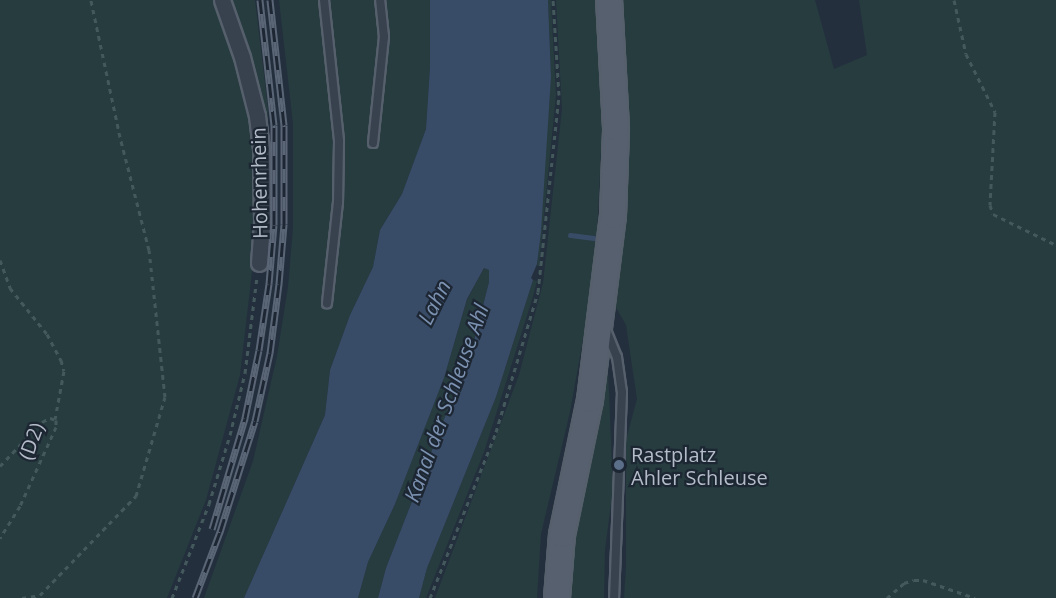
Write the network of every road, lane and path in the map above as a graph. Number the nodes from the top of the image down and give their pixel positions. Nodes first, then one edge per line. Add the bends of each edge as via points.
1 (91, 0) edge
2 (222, 0) edge
3 (324, 0) edge
4 (381, 0) edge
5 (553, 0) edge
6 (609, 0) edge
7 (954, 0) edge
8 (373, 143) dead end
9 (1056, 245) edge
10 (0, 260) edge
11 (259, 263) joint
12 (327, 303) dead end
13 (601, 317) junction
14 (55, 419) junction
15 (0, 466) edge
16 (0, 538) edge
17 (22, 598) edge
18 (172, 598) edge
19 (430, 598) edge
20 (557, 598) edge
21 (614, 598) edge
22 (886, 598) edge
23 (975, 598) edge

1 - 17 path via 148,250 165,397 136,496 40,595
2 - 11 street, Hohenrhein via 257,116 262,191
3 - 12 lane via 339,141 338,202
4 - 8 lane via 384,37
5 - 19 path via 559,95 539,270 522,348 496,432
6 - 13 main road via 616,128 613,216
7 - 9 path via 966,54 995,112 990,205 993,214
10 - 14 path via 10,288 47,334 61,360 64,371
11 - 18 path via 245,373 230,435 209,504
13 - 20 main road via 590,400 562,535
13 - 21 lane via 617,357 622,392
14 - 15 path, (D2) via 42,422
14 - 16 path, (D2) via 56,427 20,506
22 - 23 path via 904,583 923,580

